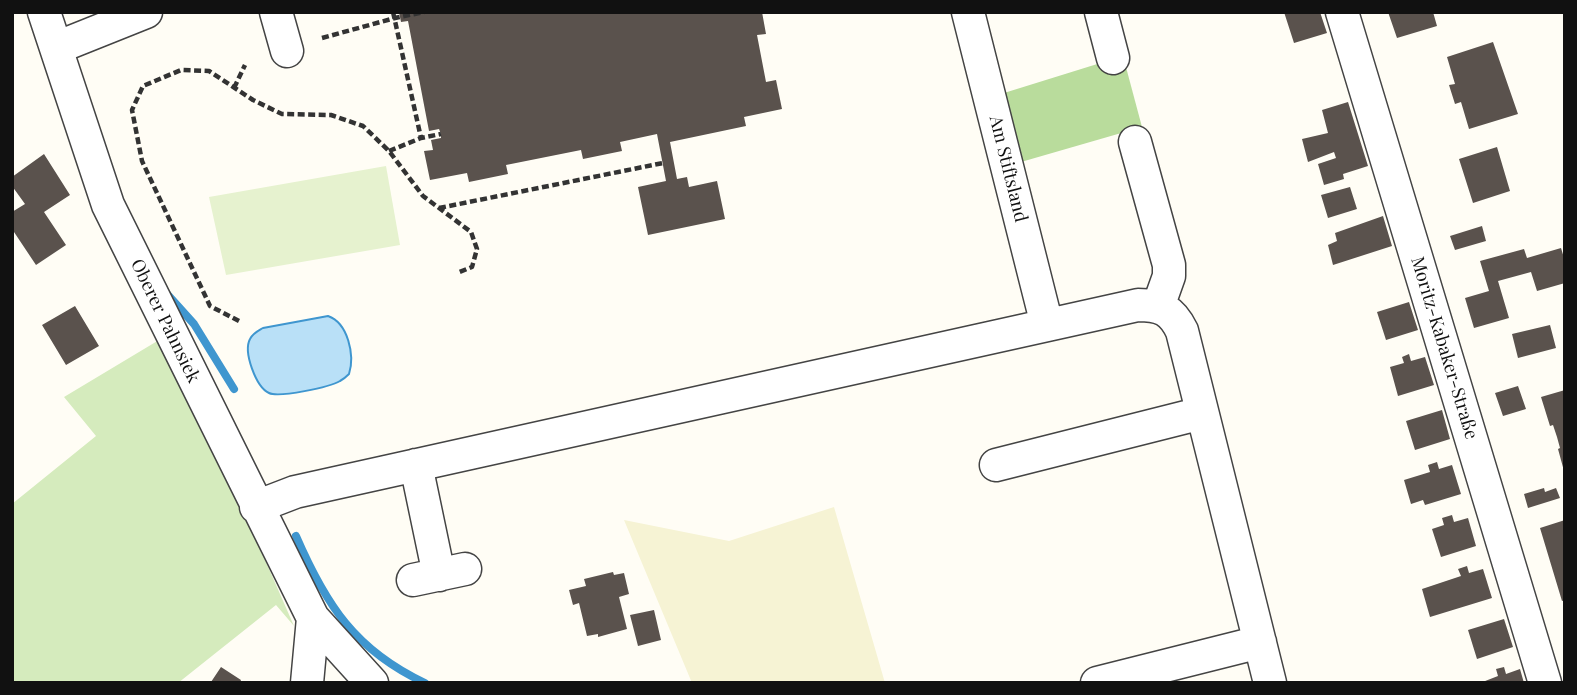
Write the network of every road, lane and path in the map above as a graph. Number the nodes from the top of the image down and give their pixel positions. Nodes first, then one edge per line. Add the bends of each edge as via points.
1 (44, 12) edge
2 (146, 12) edge
3 (275, 12) edge
4 (424, 12) edge
5 (968, 12) edge
6 (1101, 12) edge
7 (1342, 12) edge
8 (394, 15) edge
9 (322, 38) dead end
10 (56, 48) junction
11 (287, 51) dead end
12 (1113, 58) dead end
13 (245, 65) dead end
14 (234, 88) junction
15 (441, 134) dead end
16 (421, 138) junction
17 (1135, 142) dead end
18 (389, 151) junction
19 (663, 163) dead end
20 (438, 208) junction
21 (457, 273) dead end
22 (1158, 307) junction
23 (239, 321) dead end
24 (1047, 325) junction
25 (1202, 413) junction
26 (996, 464) dead end
27 (416, 466) junction
28 (256, 507) junction
29 (439, 575) dead end
30 (313, 618) junction
31 (1260, 642) junction
32 (307, 683) edge
33 (372, 683) edge
34 (1097, 683) edge
35 (1270, 683) edge
36 (1545, 683) edge

1 - 10 street, Oberer Pahnsiek
2 - 10 street
3 - 11 street
4 - 8 path
5 - 24 street, Am Stiftsland
6 - 12 street
7 - 36 street, Moritz-Kabaker-Straße
8 - 9 path
8 - 16 path
10 - 28 street, Oberer Pahnsiek via 108,205
13 - 14 path
14 - 18 path via 282,114 331,115 363,126
14 - 23 path via 209,71 181,70 144,86 132,110 142,161 210,306
15 - 16 path
16 - 18 path
17 - 22 street via 1169,265
18 - 20 path
19 - 20 path
20 - 21 path via 471,232 477,249 472,267
22 - 24 street via 1138,305
22 - 25 street via 1175,317 1182,331
24 - 27 street
25 - 26 street
25 - 31 street
27 - 28 street via 295,492
27 - 29 street
28 - 30 street, Oberer Pahnsiek
30 - 32 street
30 - 33 street, Oberer Pahnsiek
31 - 34 street
31 - 35 street

